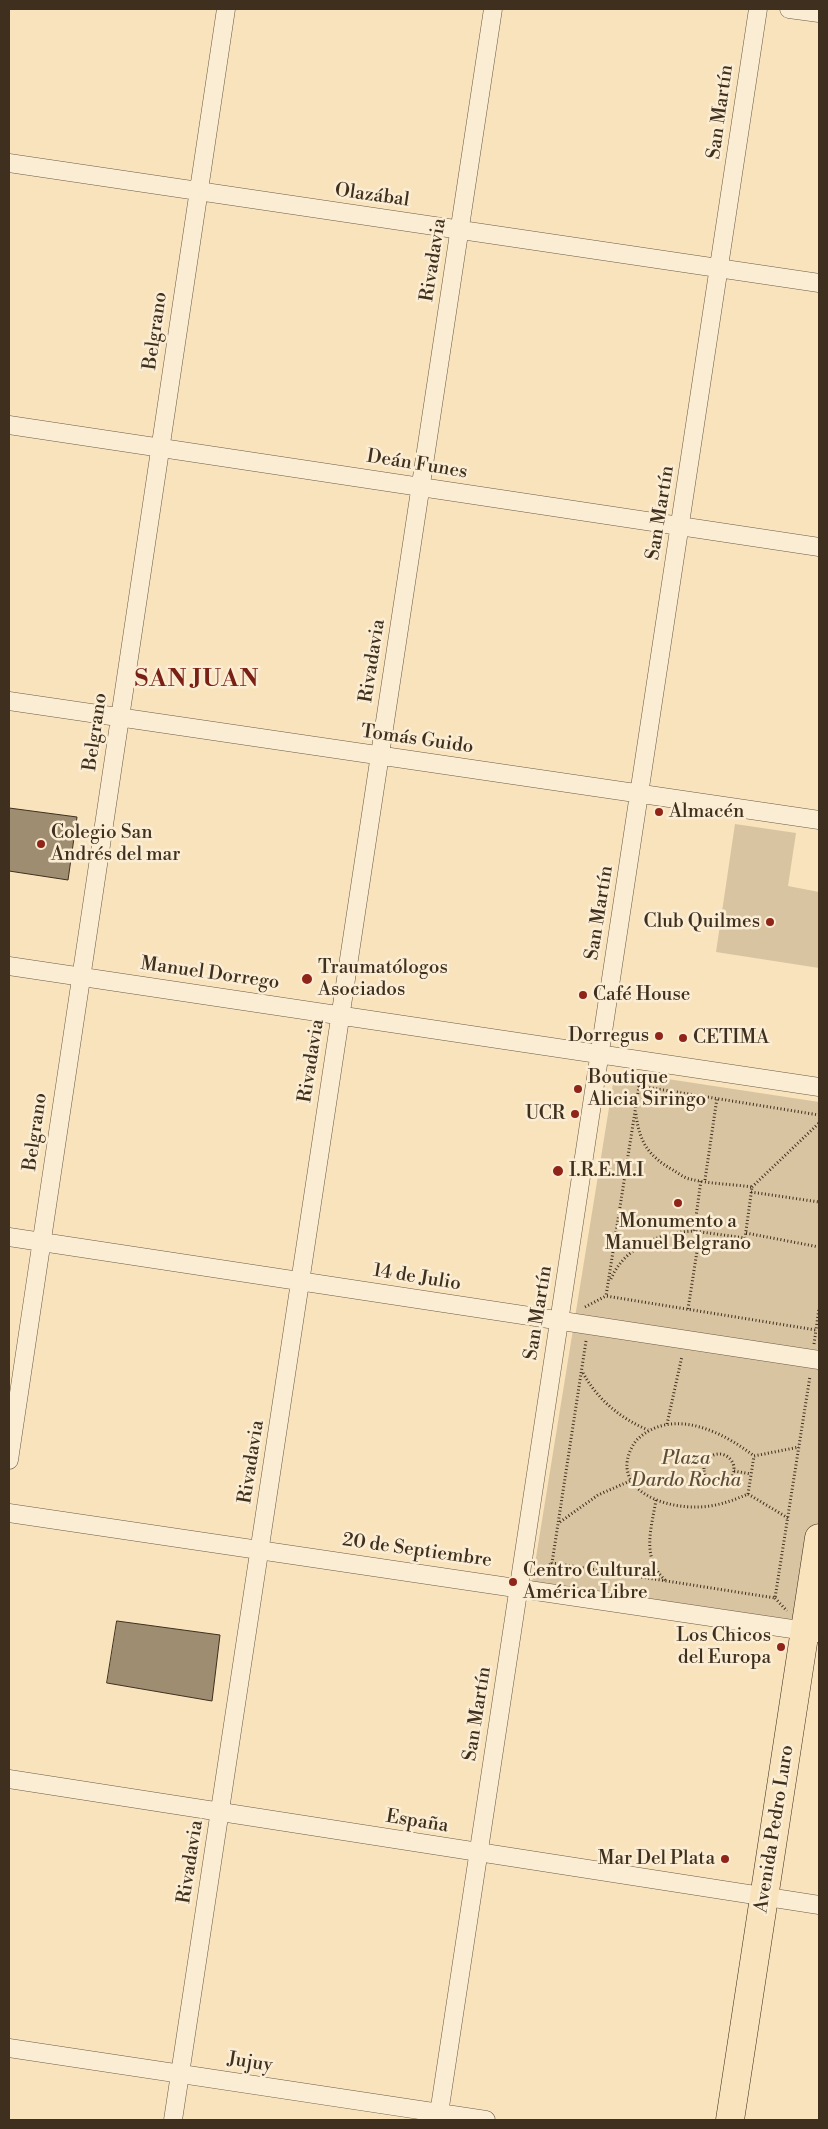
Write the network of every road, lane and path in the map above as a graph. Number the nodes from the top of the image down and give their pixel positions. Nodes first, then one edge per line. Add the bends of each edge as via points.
1 (226, 9) edge
2 (493, 9) edge
3 (758, 9) edge
4 (789, 9) edge
5 (819, 13) edge
6 (9, 163) edge
7 (199, 192) junction
8 (460, 231) junction
9 (719, 269) junction
10 (819, 283) edge
11 (9, 425) edge
12 (160, 448) junction
13 (421, 487) junction
14 (680, 526) junction
15 (819, 547) edge
16 (9, 701) edge
17 (120, 718) junction
18 (380, 756) junction
19 (639, 794) junction
20 (819, 820) edge
21 (9, 966) edge
22 (81, 976) junction
23 (341, 1015) junction
24 (600, 1053) junction
25 (819, 1087) edge
26 (717, 1098) junction
27 (636, 1108) junction
28 (819, 1115) edge
29 (819, 1124) edge
30 (703, 1180) junction
31 (752, 1186) junction
32 (751, 1192) junction
33 (819, 1202) edge
34 (694, 1231) junction
35 (700, 1232) junction
36 (746, 1233) junction
37 (9, 1237) edge
38 (42, 1242) junction
39 (819, 1247) edge
40 (300, 1281) junction
41 (608, 1286) junction
42 (819, 1308) edge
43 (688, 1309) junction
44 (560, 1321) junction
45 (596, 1342) dead end
46 (672, 1354) dead end
47 (682, 1355) junction
48 (692, 1357) dead end
49 (819, 1360) edge
50 (582, 1373) dead end
51 (800, 1374) dead end
52 (667, 1424) junction
53 (648, 1430) junction
54 (799, 1447) junction
55 (754, 1456) junction
56 (9, 1460) edge
57 (734, 1471) junction
58 (751, 1474) junction
59 (630, 1480) junction
60 (748, 1494) junction
61 (656, 1500) junction
62 (9, 1513) edge
63 (788, 1518) junction
64 (560, 1522) dead end
65 (819, 1538) edge
66 (260, 1549) junction
67 (666, 1581) junction
68 (519, 1588) junction
69 (812, 1632) edge
70 (9, 1779) edge
71 (220, 1813) junction
72 (479, 1853) junction
73 (764, 1897) junction
74 (819, 1906) edge
75 (9, 2048) edge
76 (180, 2074) junction
77 (439, 2117) edge
78 (173, 2120) edge
79 (486, 2120) edge
80 (730, 2120) edge

1 - 7 street, Belgrano
2 - 8 street, Rivadavia
3 - 9 street, San Martín
4 - 5 street
6 - 7 street, Olazábal
7 - 8 street, Olazábal
7 - 12 street, Belgrano
8 - 9 street, Olazábal
8 - 13 street, Rivadavia
9 - 10 street, Olazábal
9 - 14 street, San Martín
11 - 12 street, Deán Funes
12 - 13 street, Deán Funes
12 - 17 street, Belgrano
13 - 14 street, Deán Funes
13 - 18 street, Rivadavia
14 - 15 street, Deán Funes
14 - 19 street, San Martín
16 - 17 street, Tomás Guido
17 - 18 street, Tomás Guido
17 - 22 street, Belgrano
18 - 19 street, Tomás Guido
18 - 23 street, Rivadavia
19 - 20 street, Tomás Guido
19 - 24 street, San Martín
21 - 22 street, Manuel Dorrego
22 - 23 street, Manuel Dorrego
22 - 38 street, Belgrano
23 - 24 street, Manuel Dorrego
23 - 40 street, Rivadavia
24 - 25 street, Manuel Dorrego
24 - 44 street, San Martín
26 - 27 path via 639,1086
26 - 28 path
26 - 30 path
27 - 30 path via 638,1132 649,1152 689,1179
27 - 41 path
29 - 31 path
30 - 31 path
30 - 34 path
31 - 32 path
32 - 33 path
32 - 36 path
34 - 35 path
34 - 41 path via 661,1237 636,1249 622,1259
35 - 36 path via 745,1238
35 - 43 path
36 - 39 path
37 - 38 street, 14 de Julio
38 - 40 street, 14 de Julio
38 - 56 street, Belgrano
40 - 44 street, 14 de Julio
40 - 66 street, Rivadavia
41 - 43 path via 606,1296
42 - 43 path via 816,1330
44 - 49 street, 14 de Julio
44 - 68 street, San Martín
45 - 67 path via 586,1340 552,1563
46 - 47 path
47 - 48 path
47 - 52 path
50 - 53 path via 606,1404
51 - 54 path via 810,1376
52 - 53 path
52 - 55 path via 708,1430 726,1437
53 - 59 path via 636,1439 629,1453 626,1466
54 - 55 path
54 - 63 path
55 - 58 path
57 - 57 path via 732,1461 724,1455 710,1456 704,1464 707,1478 715,1483 725,1483
57 - 58 path
58 - 60 path
59 - 61 path
59 - 64 path via 598,1495
60 - 61 path via 717,1505 696,1507
60 - 63 path
61 - 67 path via 650,1530 651,1560 655,1571
62 - 66 street, 20 de Septiembre
63 - 67 path via 776,1598
65 - 69 main road, Avenida Pedro Luro
66 - 68 street, 20 de Septiembre
66 - 71 street, Rivadavia
68 - 69 street, 20 de Septiembre
68 - 72 street, San Martín
69 - 73 main road, Avenida Pedro Luro
70 - 71 street, España
71 - 72 street, España
71 - 76 street, Rivadavia
72 - 73 street, España
72 - 77 street, San Martín
73 - 74 street, España
73 - 80 main road, Avenida Pedro Luro
75 - 76 street, Jujuy
76 - 77 street, Jujuy
76 - 78 street, Rivadavia
77 - 79 street, Jujuy

